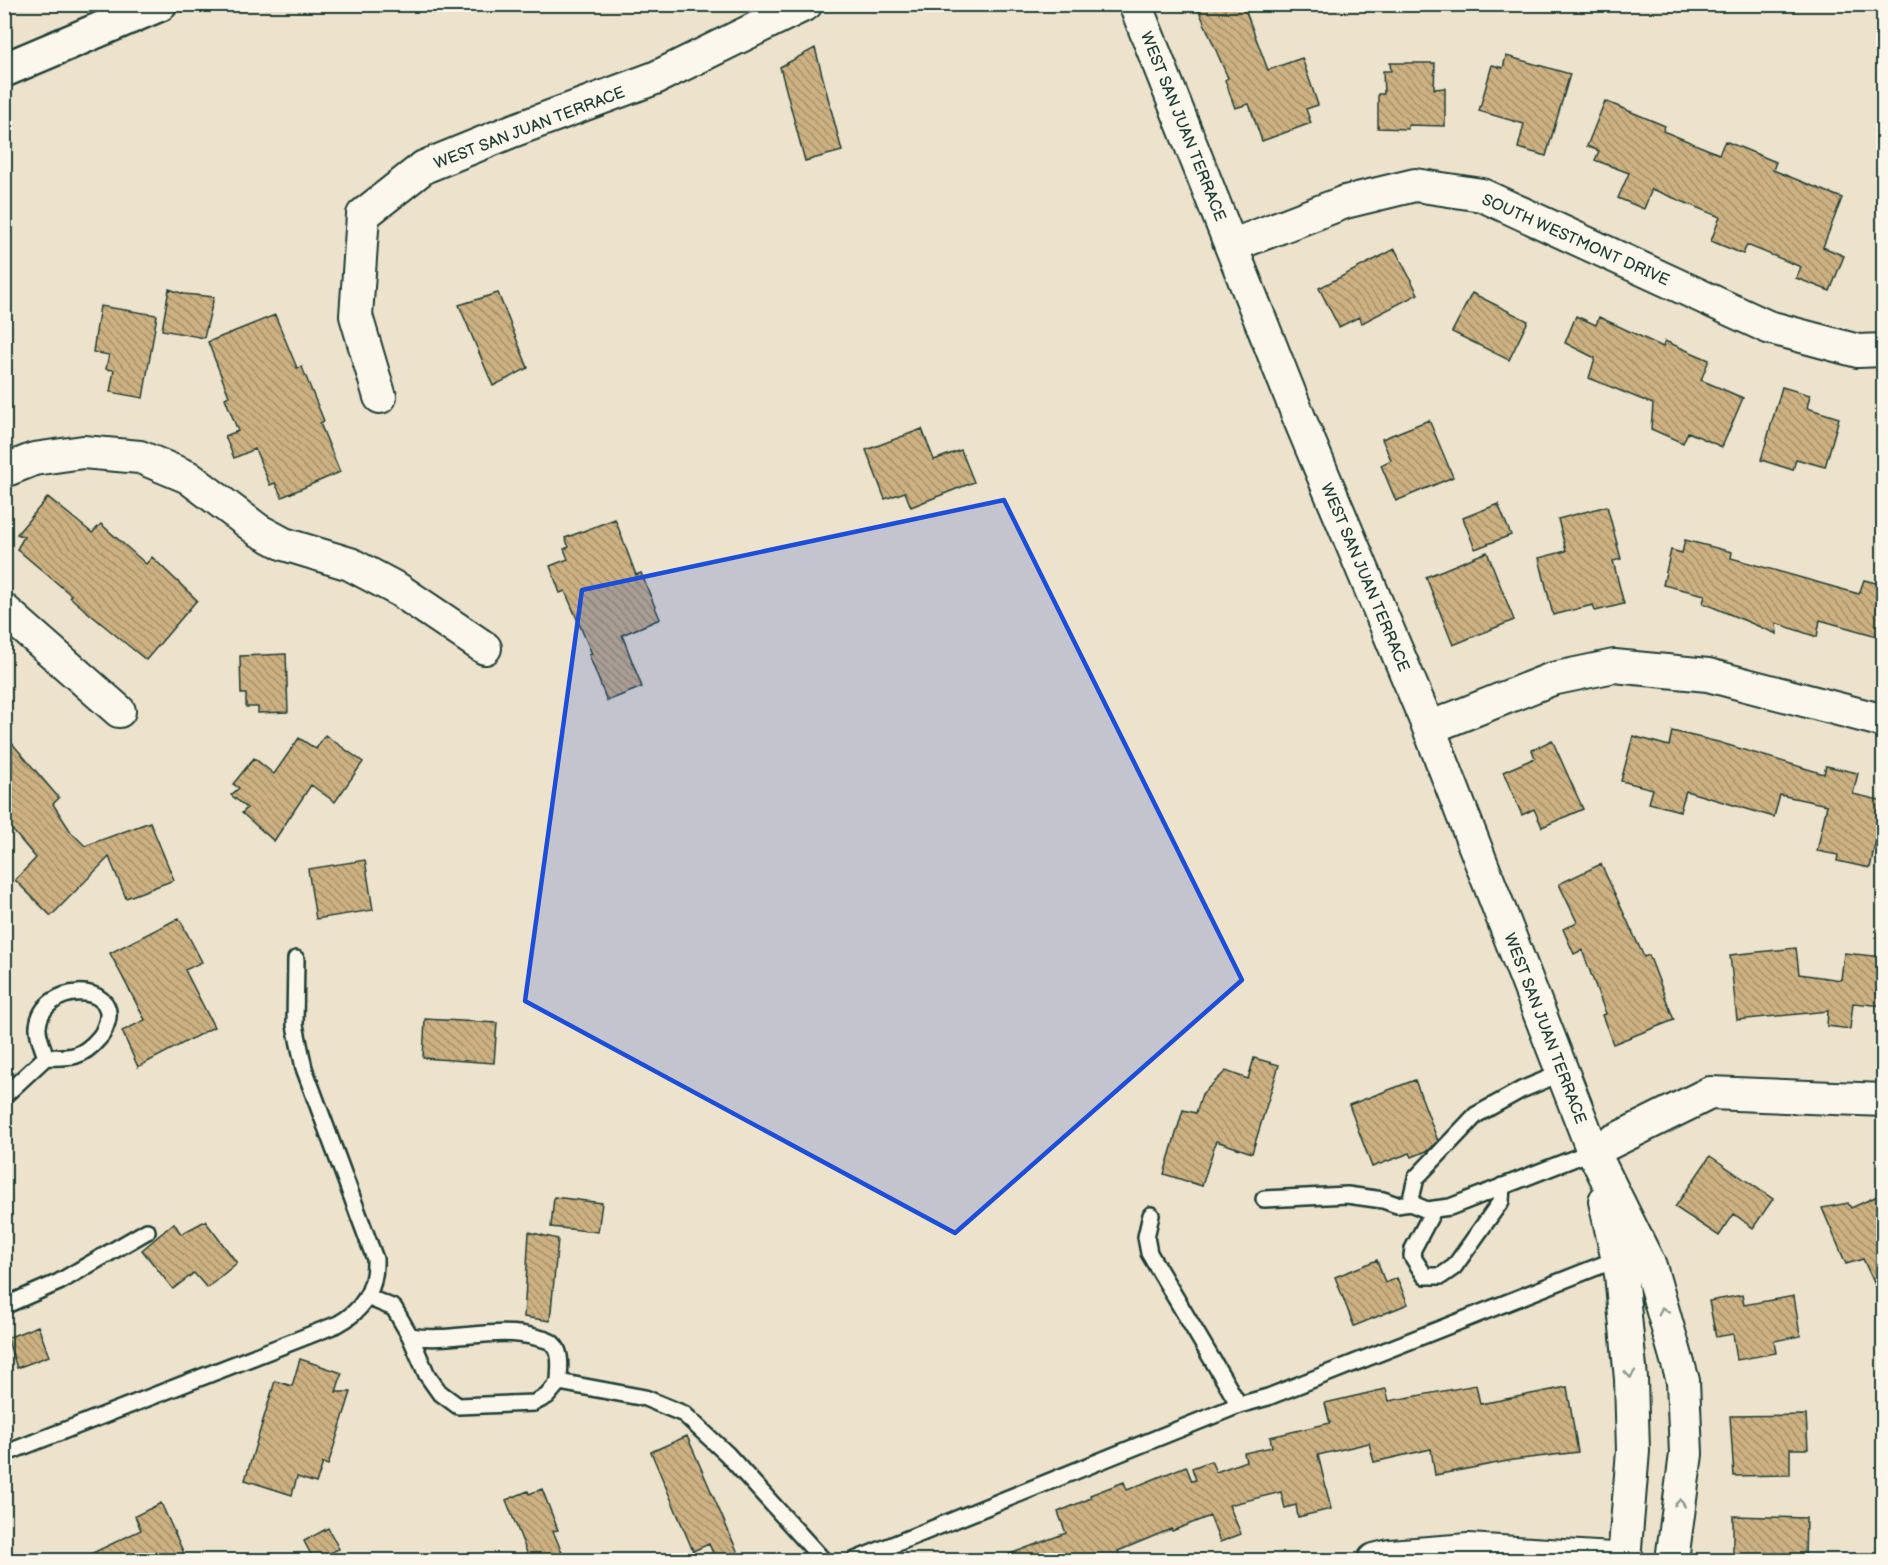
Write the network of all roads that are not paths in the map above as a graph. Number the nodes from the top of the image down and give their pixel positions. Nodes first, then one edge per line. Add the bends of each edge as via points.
1 (160, 4) edge
2 (806, 4) edge
3 (1135, 4) edge
4 (4, 70) edge
5 (1231, 246) junction
6 (1884, 350) edge
7 (380, 397) dead end
8 (4, 471) edge
9 (4, 610) edge
10 (485, 648) dead end
11 (119, 711) dead end
12 (1884, 721) edge
13 (1429, 728) junction
14 (296, 959) dead end
15 (46, 1057) junction
16 (1564, 1072) junction
17 (4, 1096) edge
18 (1884, 1100) edge
19 (1593, 1151) junction
20 (1502, 1186) junction
21 (1264, 1199) dead end
22 (1410, 1203) junction
23 (1434, 1209) junction
24 (1151, 1215) dead end
25 (147, 1231) dead end
26 (1617, 1259) junction
27 (367, 1297) junction
28 (4, 1306) edge
29 (410, 1336) junction
30 (559, 1382) junction
31 (1239, 1405) junction
32 (4, 1454) edge
33 (823, 1560) edge
34 (855, 1560) edge
35 (1374, 1560) edge
36 (1626, 1560) edge
37 (1672, 1560) edge

1 - 4 street
2 - 7 street, WEST SAN JUAN TERRACE via 655,78 424,167 363,215 356,316
3 - 5 street, WEST SAN JUAN TERRACE
5 - 6 street, SOUTH WESTMONT DRIVE via 1344,202 1415,185 1482,195 1768,327 1858,351
5 - 13 street, WEST SAN JUAN TERRACE
8 - 10 street via 34,459 83,452 140,457 188,477 258,530 284,544 350,564 399,590
9 - 11 street
12 - 13 street via 1708,675 1614,666 1552,679
13 - 16 street, WEST SAN JUAN TERRACE
14 - 27 lane via 295,1025 304,1068 375,1259 376,1273
15 - 15 lane via 72,1058 91,1048 103,1034 108,1016 104,1004 94,995 80,991 58,998 44,1009 37,1027
15 - 17 lane
16 - 19 street, WEST SAN JUAN TERRACE
16 - 22 lane via 1476,1115 1416,1178
18 - 19 street via 1710,1093
19 - 20 lane
19 - 26 street, WEST SAN JUAN TERRACE
37 -> 19 street, WEST SAN JUAN TERRACE via 1686,1454 1683,1381 1650,1266
20 - 23 lane via 1450,1207
20 - 23 lane via 1501,1201 1454,1267 1441,1276 1425,1276 1412,1256
21 - 22 lane via 1347,1195 1397,1205
22 - 23 lane
24 - 31 lane via 1146,1237 1149,1253
25 - 28 lane via 59,1282
26 - 31 lane
26 -> 36 street, WEST SAN JUAN TERRACE via 1631,1379 1633,1451
27 - 29 lane via 394,1308
27 - 32 lane via 360,1308 338,1324
29 - 30 lane via 429,1339 503,1333 526,1334 552,1342 559,1353
29 - 30 lane via 427,1375 439,1392 458,1406 534,1403 547,1396
30 - 33 lane via 645,1398 684,1414 727,1454
31 - 34 lane
35 - 36 street via 1468,1550

